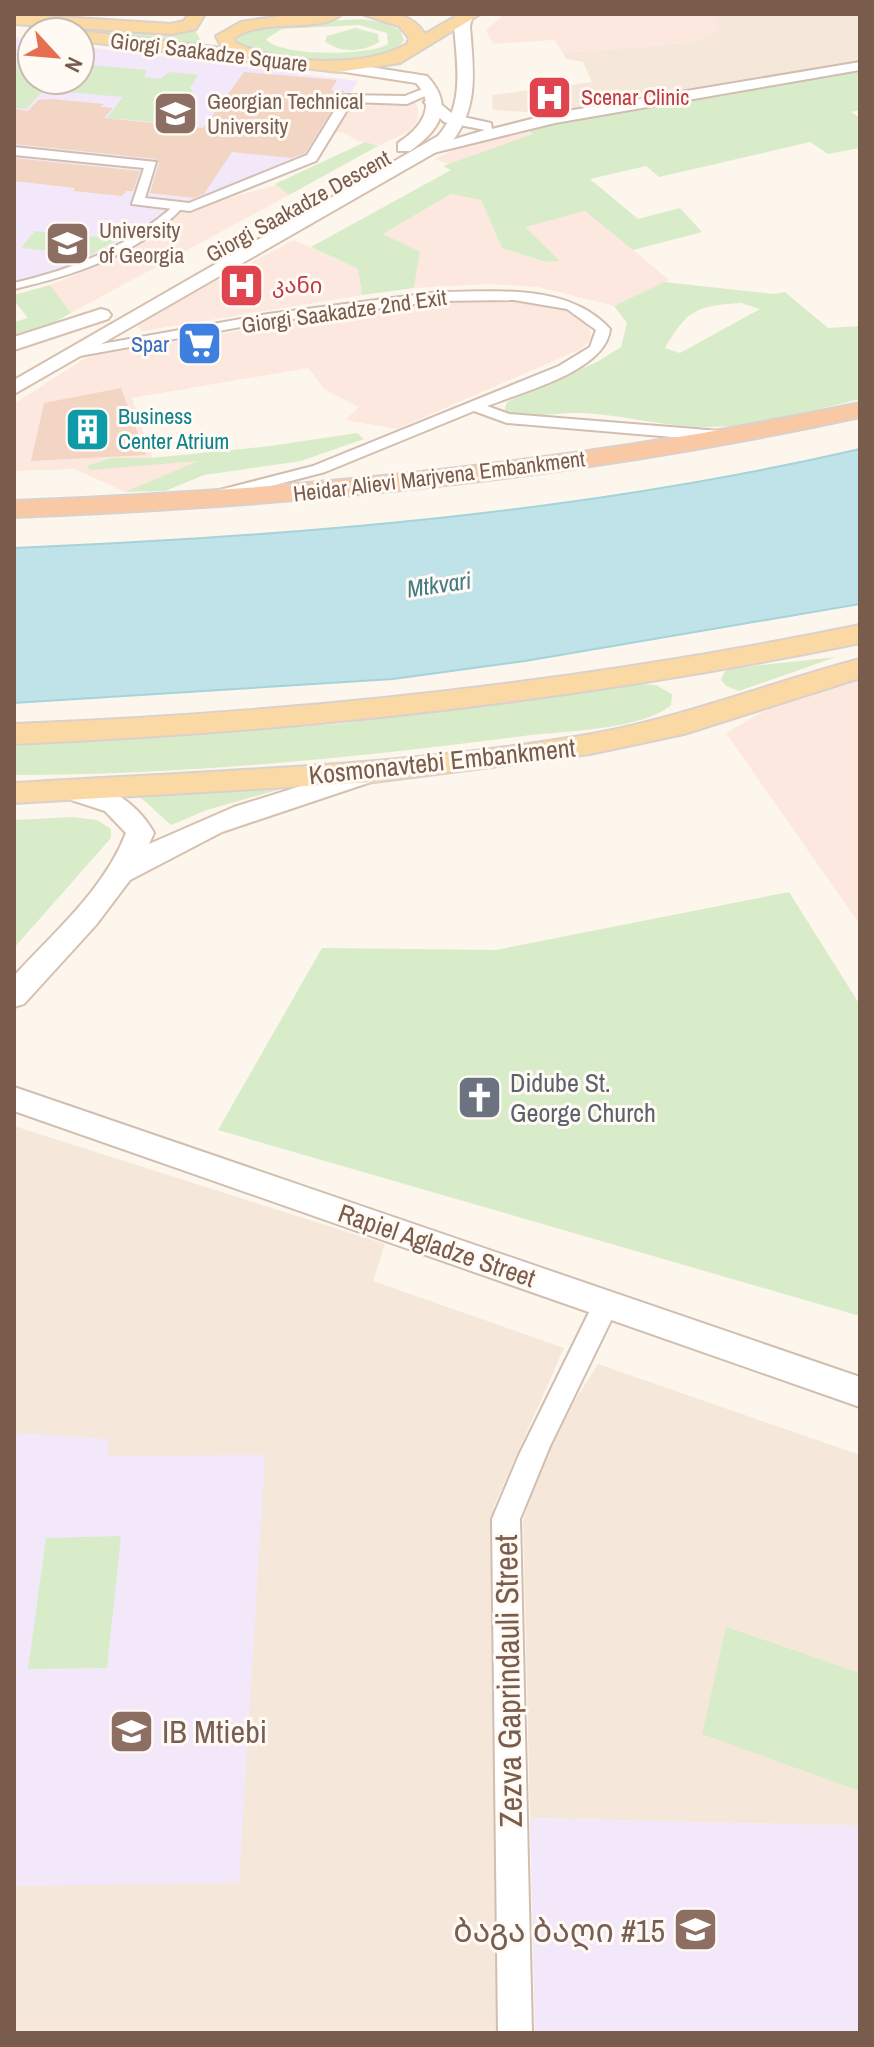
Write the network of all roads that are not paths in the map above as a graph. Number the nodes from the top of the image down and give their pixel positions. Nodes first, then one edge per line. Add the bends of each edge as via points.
1 (197, 14) edge
2 (211, 14) edge
3 (334, 14) edge
4 (344, 14) edge
5 (370, 14) edge
6 (468, 16) edge
7 (14, 19) edge
8 (408, 23) junction
9 (438, 35) junction
10 (96, 38) edge
11 (414, 50) junction
12 (464, 55) junction
13 (258, 59) junction
14 (860, 66) edge
15 (338, 67) junction
16 (463, 77) junction
17 (428, 91) junction
18 (462, 115) junction
19 (555, 118) junction
20 (530, 123) junction
21 (433, 148) junction
22 (14, 151) edge
23 (179, 206) junction
24 (14, 286) edge
25 (101, 315) junction
26 (128, 321) junction
27 (101, 337) junction
28 (157, 338) junction
29 (14, 344) edge
30 (74, 353) junction
31 (24, 356) edge
32 (14, 367) edge
33 (14, 388) edge
34 (476, 407) junction
35 (860, 410) edge
36 (860, 432) edge
37 (729, 437) junction
38 (186, 503) junction
39 (14, 509) edge
40 (14, 529) edge
41 (860, 634) edge
42 (733, 658) junction
43 (860, 668) edge
44 (630, 674) junction
45 (763, 699) junction
46 (674, 727) junction
47 (14, 734) edge
48 (374, 772) junction
49 (77, 792) junction
50 (14, 793) edge
51 (119, 875) junction
52 (14, 996) edge
53 (14, 1099) edge
54 (606, 1304) junction
55 (860, 1392) edge
56 (515, 2033) edge

1 - 7 main road, Giorgi Saakadze Square via 190,25 171,29
2 - 3 main road, Giorgi Saakadze Square via 230,21
3 - 4 main road, Giorgi Saakadze Square
3 - 13 main road via 244,25 225,36 233,50
5 - 8 main road
6 - 9 main road, Giorgi Saakadze Square
6 - 12 main road, Giorgi Saakadze Square via 462,26
8 - 9 main road
8 - 11 main road via 418,35
9 - 11 main road, Giorgi Saakadze Square
9 - 12 main road
10 - 13 main road, Giorgi Saakadze Square
11 - 15 main road, Giorgi Saakadze Square via 384,62
12 - 16 main road, Giorgi Saakadze Square
13 - 15 main road, Giorgi Saakadze Square
14 - 19 street
15 - 17 main road, Giorgi Saakadze Square
16 - 17 main road via 440,66 423,70
16 - 18 main road
17 - 18 street via 446,117
17 - 23 street via 407,100 348,98 312,158 201,204
17 - 25 main road, Giorgi Saakadze Descent via 432,124 410,144
18 - 19 street
18 - 20 street
18 - 21 main road, Giorgi Saakadze Descent
19 - 20 street
20 - 21 street
21 - 26 main road, Giorgi Saakadze Descent
22 - 23 street via 152,165 137,201
23 - 24 street via 155,226 74,271
25 - 29 main road
25 - 31 main road, Giorgi Saakadze Descent
26 - 27 main road, Giorgi Saakadze Descent
26 - 28 street via 131,335
27 - 30 main road, Giorgi Saakadze Descent
27 - 31 main road, Giorgi Saakadze Descent
28 - 30 street, Giorgi Saakadze 2nd Exit
28 - 34 street, Giorgi Saakadze 2nd Exit via 399,299 493,293 561,300 598,320 603,340 597,351
30 - 33 main road, Giorgi Saakadze Descent
31 - 32 main road, Giorgi Saakadze Descent
34 - 37 street via 507,418
34 - 38 street, Giorgi Saakadze 2nd Exit via 319,469
35 - 37 highway, Heidar Alievi Marjvena Embankment
36 - 40 highway, Heidar Alievi Marjvena Embankment via 534,487 261,516
37 - 38 highway, Heidar Alievi Marjvena Embankment via 518,469
38 - 39 highway, Heidar Alievi Marjvena Embankment
41 - 42 main road
42 - 44 main road
42 - 45 main road via 715,670 711,687 730,698
43 - 45 main road, Kosmonavtebi Embankment
44 - 46 main road via 678,688 686,701
44 - 47 main road via 286,715
45 - 46 main road, Kosmonavtebi Embankment
46 - 48 main road, Kosmonavtebi Embankment via 576,746
48 - 49 main road, Kosmonavtebi Embankment
48 - 51 main road via 213,823
49 - 50 main road, Kosmonavtebi Embankment
49 - 51 main road via 117,804 135,822 140,833 136,848
51 - 52 main road
53 - 54 street, Rapiel Agladze Street
54 - 55 street, Rapiel Agladze Street
54 - 56 street, Zezva Gaprindauli Street via 519,1480 506,1519

